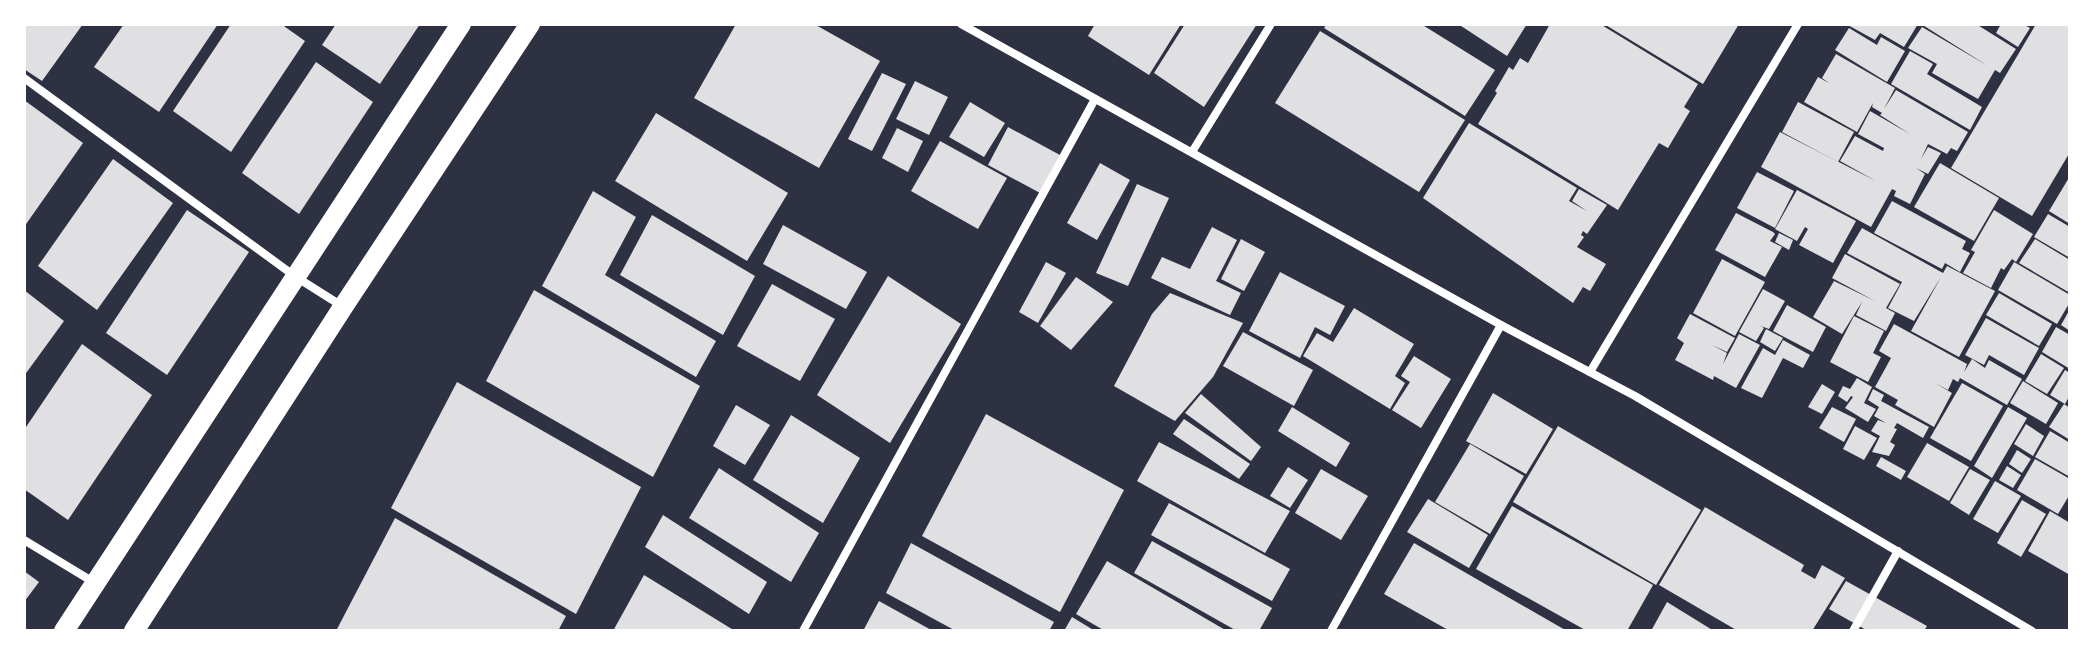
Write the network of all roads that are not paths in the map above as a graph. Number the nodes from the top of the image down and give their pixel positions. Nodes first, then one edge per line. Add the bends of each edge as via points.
1 (461, 24) edge
2 (530, 24) edge
3 (961, 24) edge
4 (1271, 24) edge
5 (1798, 24) edge
6 (24, 78) edge
7 (1095, 99) junction
8 (1192, 152) junction
9 (296, 277) junction
10 (343, 307) junction
11 (1501, 325) junction
12 (1590, 372) junction
13 (24, 540) edge
14 (1898, 551) junction
15 (95, 584) junction
16 (64, 631) edge
17 (134, 631) edge
18 (803, 631) edge
19 (1331, 631) edge
20 (1853, 631) edge
21 (2032, 631) edge

1 - 9 main road
2 - 10 main road
3 - 7 street
4 - 8 street
5 - 12 street
6 - 9 street
7 - 8 street
7 - 18 street
8 - 11 street
9 - 10 street
9 - 15 main road
10 - 17 main road
11 - 12 street
11 - 19 street
12 - 14 street
13 - 15 street
14 - 20 street
14 - 21 street
15 - 16 main road

